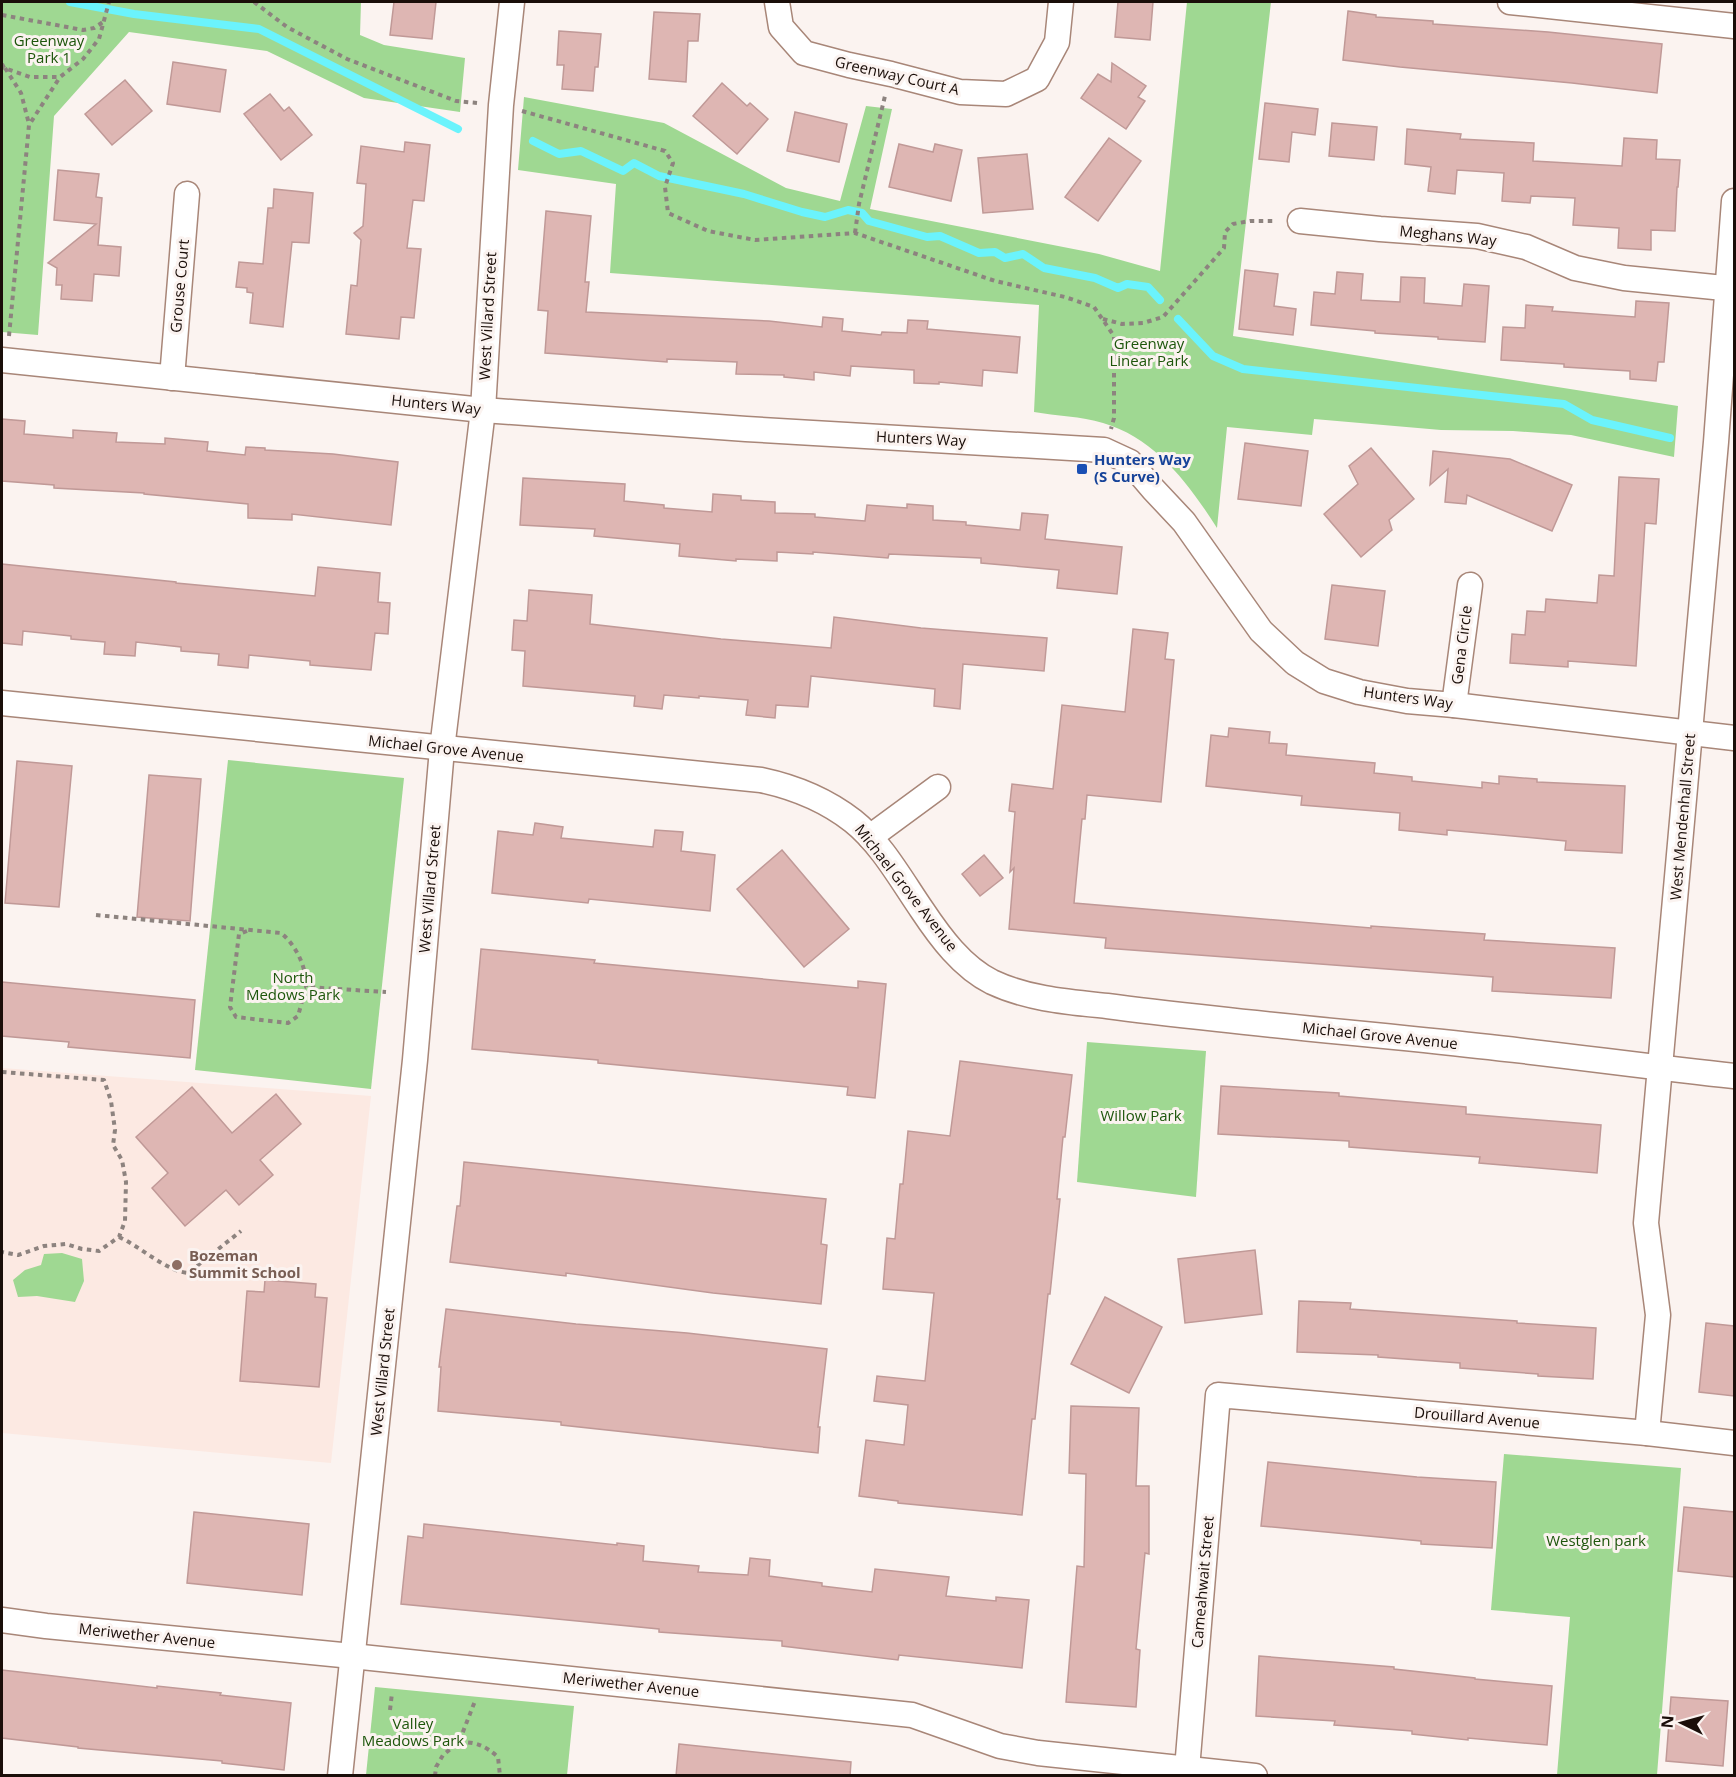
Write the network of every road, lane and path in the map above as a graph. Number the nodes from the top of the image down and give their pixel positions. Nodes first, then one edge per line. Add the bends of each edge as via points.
1 (109, 2) edge
2 (254, 2) edge
3 (512, 2) edge
4 (777, 2) edge
5 (1061, 2) edge
6 (1510, 2) edge
7 (2, 15) edge
8 (104, 21) junction
9 (1734, 26) edge
10 (3, 66) edge
11 (891, 74) junction
12 (60, 77) junction
13 (501, 105) junction
14 (29, 125) junction
15 (188, 194) dead end
16 (1734, 201) edge
17 (1300, 221) joint
18 (855, 233) junction
19 (1731, 289) edge
20 (1102, 319) junction
21 (4, 360) edge
22 (172, 378) junction
23 (483, 410) junction
24 (1104, 450) junction
25 (1470, 585) dead end
26 (2, 703) edge
27 (1454, 705) junction
28 (1690, 733) junction
29 (1734, 738) edge
30 (442, 749) junction
31 (938, 787) dead end
32 (870, 837) junction
33 (96, 915) dead end
34 (250, 930) junction
35 (306, 987) junction
36 (386, 992) dead end
37 (1661, 1069) junction
38 (2, 1072) edge
39 (1734, 1076) edge
40 (242, 1232) dead end
41 (119, 1237) junction
42 (2, 1252) edge
43 (1218, 1395) joint
44 (1647, 1433) junction
45 (1734, 1443) edge
46 (2, 1620) edge
47 (352, 1656) junction
48 (392, 1693) dead end
49 (475, 1701) dead end
50 (390, 1710) dead end
51 (459, 1742) junction
52 (1187, 1769) junction
53 (340, 1776) edge
54 (435, 1776) edge
55 (500, 1776) edge
56 (1255, 1776) edge

1 - 8 path
2 - 13 path via 287,27 347,59 456,101
3 - 13 street, West Villard Street
4 - 11 street, Greenway Court A via 781,27 804,53
5 - 11 street, Greenway Court A via 1057,42 1037,79 1006,94 960,92
6 - 9 street
7 - 8 path via 83,30
8 - 12 path via 99,39 83,59
10 - 12 path via 30,77
10 - 14 path via 21,93
11 - 18 path
12 - 14 path
13 - 18 path via 665,151 673,163 665,187 668,213 708,231 755,240
13 - 23 street, West Villard Street
14 - 21 path
15 - 22 street, Grouse Court
16 - 19 street, West Mendenhall Street
17 - 19 street, Meghans Way via 1477,237 1526,247 1575,268 1624,278
17 - 20 path via 1233,224 1225,232 1224,248 1163,316 1143,323 1122,324
18 - 20 path via 995,281 1094,307
19 - 28 street, West Mendenhall Street
20 - 24 path via 1114,336 1114,418
21 - 22 street, Hunters Way
22 - 23 street, Hunters Way
23 - 24 street, Hunters Way
23 - 30 street, West Villard Street
24 - 27 street, Hunters Way via 1130,462 1184,522 1261,630 1295,663 1324,681 1359,692
25 - 27 street, Gena Circle
26 - 30 street, Michael Grove Avenue
27 - 28 street, Hunters Way
28 - 29 street, Hunters Way
28 - 37 street, West Mendenhall Street
30 - 32 street, Michael Grove Avenue via 761,780 808,794 854,821
30 - 47 street, West Villard Street via 415,1060
31 - 32 street
32 - 37 street, Michael Grove Avenue via 949,946 975,971 1023,994
33 - 34 path
34 - 35 path via 281,933 290,940 306,974
34 - 35 path via 238,934 231,1007 236,1017 288,1023 298,1016
35 - 36 path
37 - 39 street, Michael Grove Avenue
37 - 44 street, West Mendenhall Street via 1646,1223 1658,1315
38 - 41 path via 104,1080 111,1101 113,1144 122,1160 126,1182 125,1221
40 - 41 path via 188,1273 178,1272
41 - 42 path via 99,1251 66,1244 18,1255
43 - 44 street, Drouillard Avenue
43 - 52 street, Cameahwait Street
44 - 45 street, Drouillard Avenue
46 - 47 street, Meriwether Avenue
47 - 52 street, Meriwether Avenue via 912,1715 1000,1746
47 - 53 street, West Villard Street
48 - 50 path
49 - 51 path
51 - 54 path via 443,1755
51 - 55 path via 487,1747 498,1757
52 - 56 street, Meriwether Avenue

